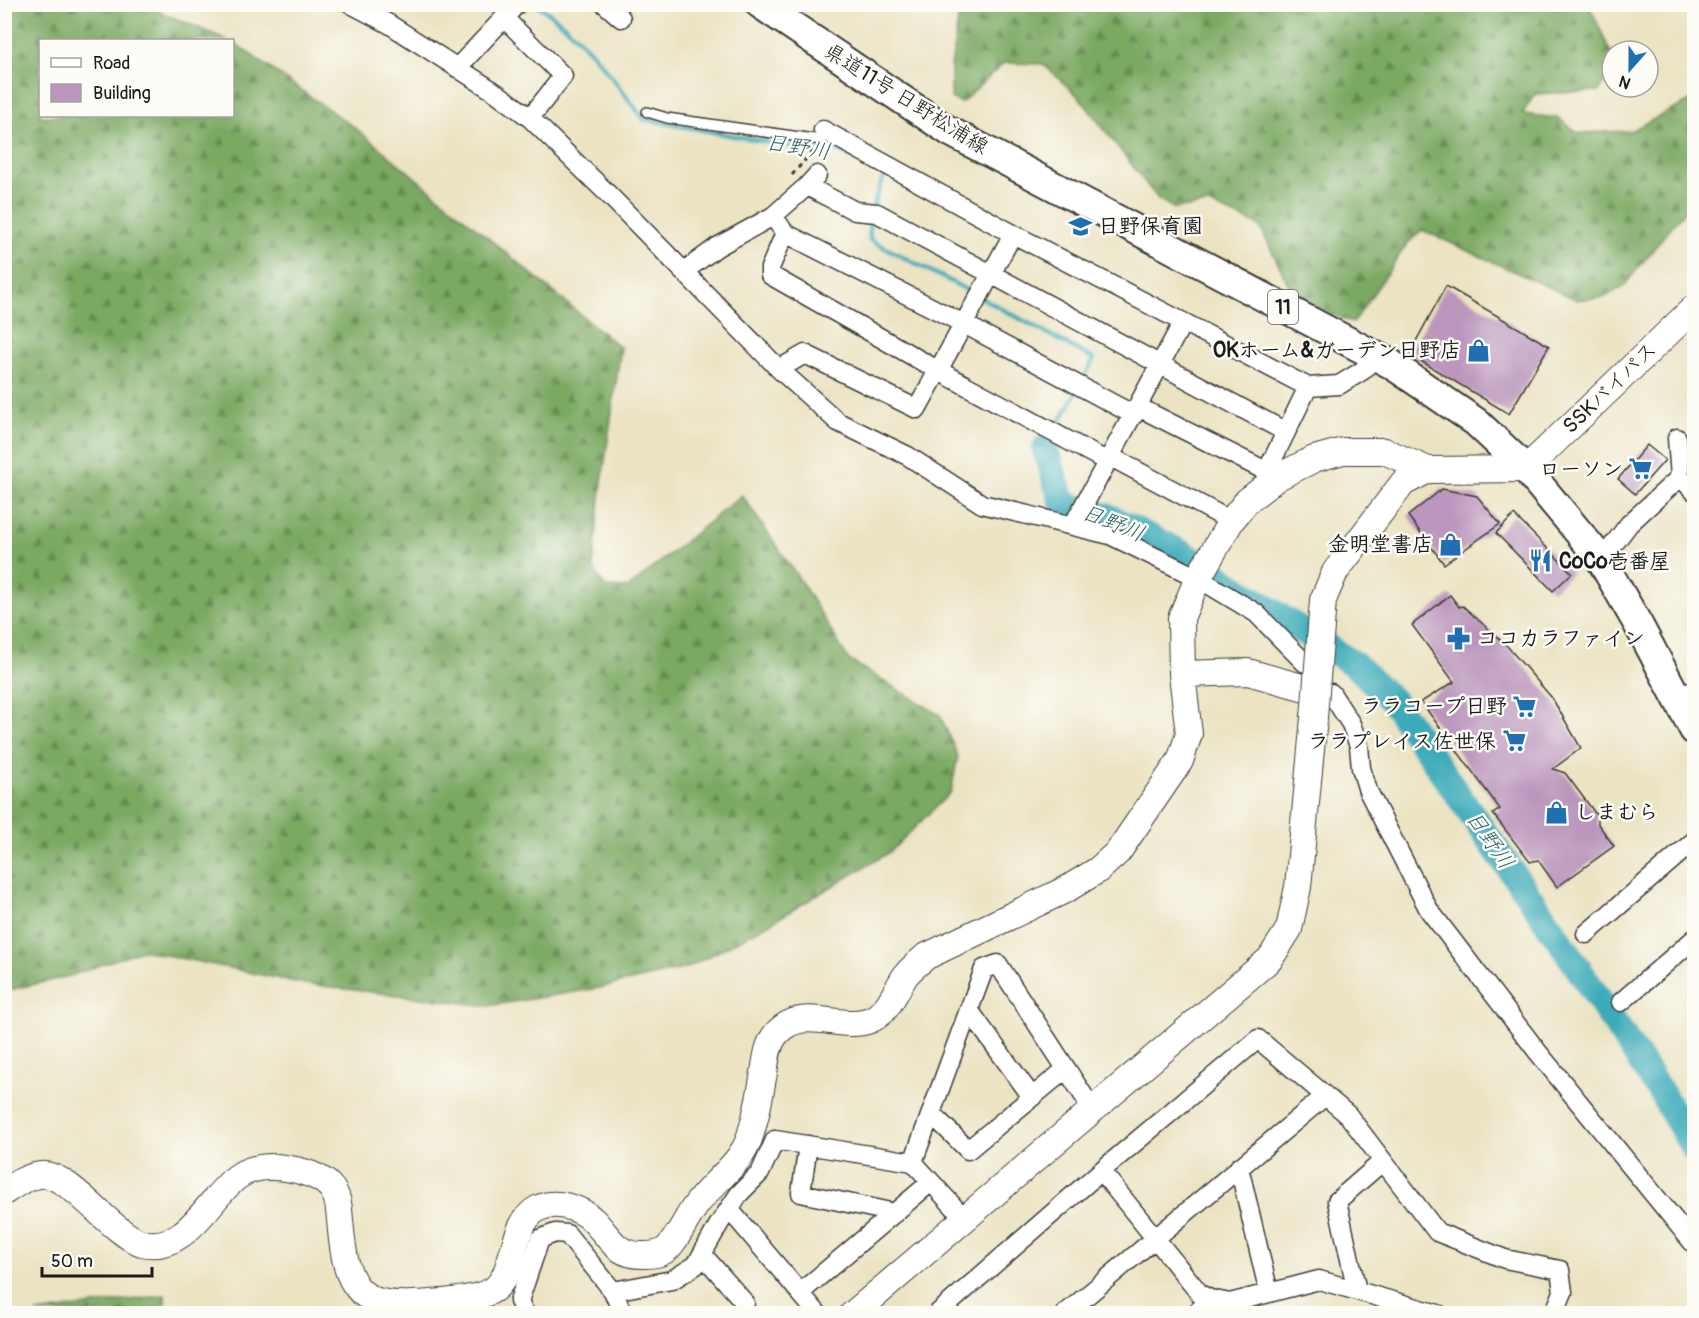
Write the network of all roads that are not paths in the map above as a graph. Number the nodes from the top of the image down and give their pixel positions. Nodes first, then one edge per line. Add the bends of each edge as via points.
1 (351, 4) edge
2 (605, 4) edge
3 (760, 4) edge
4 (510, 11) edge
5 (621, 18) dead end
6 (457, 68) junction
7 (647, 112) dead end
8 (530, 118) junction
9 (822, 135) joint
10 (773, 216) junction
11 (785, 233) junction
12 (1013, 234) junction
13 (683, 272) junction
14 (992, 273) junction
15 (1695, 308) edge
16 (1183, 322) junction
17 (964, 324) junction
18 (1376, 357) junction
19 (1160, 365) junction
20 (778, 369) junction
21 (939, 371) junction
22 (1308, 387) junction
23 (1136, 411) junction
24 (1286, 432) junction
25 (1677, 438) dead end
26 (1110, 459) junction
27 (1526, 469) junction
28 (1428, 470) junction
29 (1273, 474) junction
30 (1680, 477) junction
31 (1695, 491) edge
32 (1231, 521) junction
33 (1072, 525) junction
34 (1601, 561) junction
35 (1198, 578) junction
36 (1305, 663) dead end
37 (1182, 674) junction
38 (1323, 692) junction
39 (1686, 694) edge
40 (1695, 730) edge
41 (1695, 841) edge
42 (1587, 934) dead end
43 (1695, 939) edge
44 (1621, 1002) dead end
45 (969, 1010) junction
46 (1066, 1069) junction
47 (1325, 1096) junction
48 (1032, 1097) junction
49 (1093, 1110) junction
50 (931, 1113) junction
51 (808, 1145) junction
52 (1383, 1161) junction
53 (913, 1162) junction
54 (1239, 1167) junction
55 (1101, 1171) junction
56 (931, 1182) junction
57 (4, 1192) edge
58 (729, 1209) junction
59 (895, 1213) junction
60 (964, 1219) junction
61 (1153, 1238) junction
62 (1695, 1244) edge
63 (702, 1254) junction
64 (613, 1291) junction
65 (1357, 1291) junction
66 (801, 1292) junction
67 (1269, 1293) junction
68 (1210, 1299) junction
69 (737, 1300) dead end
70 (434, 1308) edge
71 (525, 1314) edge
72 (623, 1314) edge
73 (818, 1314) edge
74 (853, 1314) edge
75 (937, 1314) edge
76 (1065, 1314) edge
77 (1196, 1314) edge
78 (1438, 1314) edge
79 (1554, 1314) edge

1 - 6 street
2 - 5 street
3 - 18 main road, 県道11号 日野松浦線 / 11 via 949,131
4 - 6 street
4 - 8 street via 563,76
6 - 8 street
7 - 9 lane via 667,118
8 - 13 street
9 - 12 street
10 - 11 street
10 - 13 street via 717,247
10 - 14 street via 812,180 855,211 877,213
11 - 17 street
11 - 21 street via 770,275
12 - 14 street
12 - 16 street
13 - 20 street
14 - 17 street
14 - 19 street
15 - 27 street, SSKバイパス
16 - 19 street
16 - 22 street
17 - 21 street
17 - 23 street
18 - 22 street via 1339,385
18 - 27 main road, 県道11号 日野松浦線 / 11 via 1476,422
19 - 23 street
19 - 24 street
20 - 21 street via 805,354 917,409
20 - 33 street via 838,422 908,456 982,504
21 - 26 street
22 - 24 street
23 - 26 street
23 - 29 street
24 - 29 street
25 - 30 street
26 - 32 street
26 - 33 street
27 - 28 street
27 - 34 main road, 県道11号 日野松浦線 / 11
28 - 29 street via 1384,452 1343,452
28 - 38 street, bridge via 1404,483 1335,572 1323,600
29 - 32 street
30 - 31 street
30 - 34 street via 1629,524
32 - 35 street
33 - 35 street via 1110,536
34 - 39 main road, 県道11号 日野松浦線 / 11
35 - 36 street via 1256,613
35 - 37 street via 1181,618
37 - 38 street via 1248,672
37 - 70 street via 1188,734 1180,761 1118,852 1067,889 925,957 908,973 883,1013 866,1022 818,1018 794,1022 776,1034 768,1049 749,1140 664,1251 651,1256 634,1255 607,1239 585,1213 557,1204 541,1206 522,1227 504,1278 495,1290
38 - 49 street, bridge via 1314,718 1298,887 1289,929 1270,959
38 - 62 street via 1351,724 1368,791 1429,910 1537,1051
39 - 40 main road, 県道11号 日野松浦線 / 11
41 - 42 street
43 - 44 street
45 - 46 street via 984,969 998,964
45 - 48 street
45 - 50 street
46 - 48 street
46 - 49 street
47 - 52 street via 1348,1115
47 - 54 street
47 - 55 street via 1258,1039
48 - 50 street via 968,1150
49 - 60 street
50 - 53 street
51 - 53 street
51 - 58 street via 774,1140 760,1173
51 - 59 street via 801,1193
52 - 65 street via 1337,1201
52 - 79 street via 1437,1232 1505,1259 1560,1270 1563,1292
53 - 56 street
54 - 61 street
54 - 67 street
55 - 61 street
55 - 75 street
56 - 59 street
56 - 60 street
57 - 70 street via 24,1179 44,1174 62,1181 122,1233 148,1244 162,1243 192,1226 242,1174 265,1167 297,1170 332,1188 338,1201 344,1259 358,1288 382,1303
58 - 63 street
58 - 66 street
59 - 66 street
60 - 74 street
61 - 68 street via 1200,1294
61 - 76 street
63 - 64 street via 696,1265 672,1280
63 - 69 street
64 - 71 street via 567,1234 555,1233 540,1239 519,1301
64 - 72 street
65 - 67 street via 1319,1280
65 - 78 street
66 - 73 street
67 - 68 street via 1230,1304
68 - 77 street

